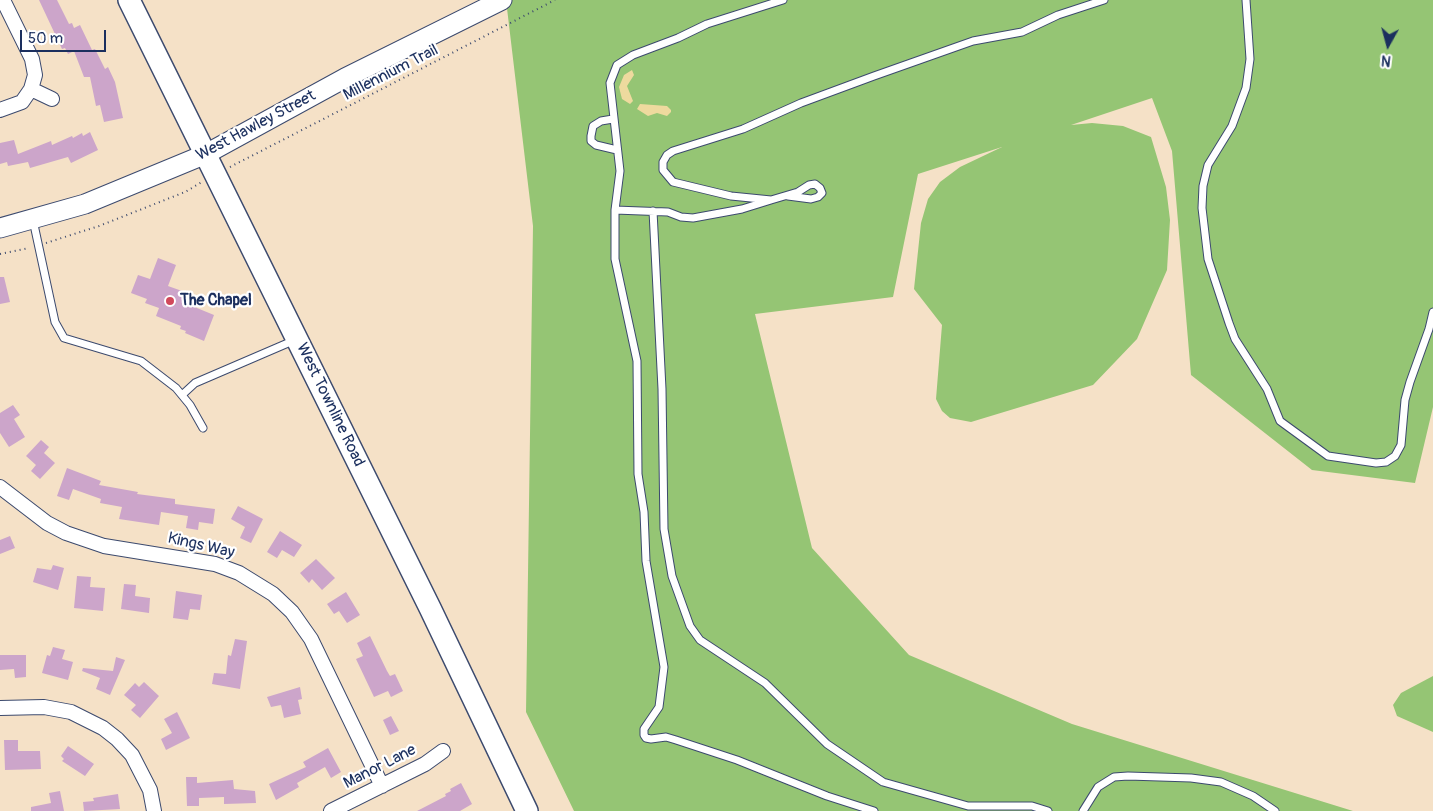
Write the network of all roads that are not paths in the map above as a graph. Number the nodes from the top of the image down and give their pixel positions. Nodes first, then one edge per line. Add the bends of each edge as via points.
1 (3, 0) edge
2 (129, 0) edge
3 (502, 0) edge
4 (783, 0) edge
5 (1104, 0) edge
6 (1246, 0) edge
7 (32, 89) junction
8 (52, 99) dead end
9 (0, 110) edge
10 (613, 119) junction
11 (617, 150) junction
12 (206, 154) junction
13 (788, 196) dead end
14 (771, 200) junction
15 (615, 210) junction
16 (652, 211) junction
17 (32, 220) junction
18 (0, 228) edge
19 (1433, 312) edge
20 (297, 339) junction
21 (182, 395) junction
22 (203, 428) dead end
23 (0, 488) edge
24 (0, 708) edge
25 (443, 751) dead end
26 (382, 786) junction
27 (154, 811) edge
28 (331, 811) edge
29 (527, 811) edge
30 (874, 811) edge
31 (1048, 811) edge
32 (1083, 811) edge
33 (1275, 811) edge

1 - 7 street via 35,67
2 - 12 main road, West Townline Road
3 - 12 street, West Hawley Street via 345,78
4 - 10 lane via 719,19 623,60 610,83
5 - 14 lane via 1058,15 1022,32 973,41 874,76 736,132 673,151 663,162 663,170 673,182 731,196
6 - 19 lane via 1250,59 1246,88 1232,126 1208,165 1202,208 1208,259 1225,314 1235,339 1266,389 1280,420 1328,456 1376,463 1386,462 1395,456 1401,445 1405,400
7 - 8 street
7 - 9 street via 22,102
10 - 11 lane
10 - 11 lane via 594,126 591,141
11 - 15 lane via 620,171
12 - 17 street, West Hawley Street via 85,204
12 - 20 main road, West Townline Road
13 - 14 lane
14 - 16 lane via 693,218
15 - 16 lane
15 - 30 lane via 615,259 637,361 638,474 646,561 664,667 659,707 644,729 644,735 652,739 676,740 737,760
16 - 31 lane via 662,390 664,529 672,576 690,626 700,640 765,683 827,744 883,782 968,806 1032,806
17 - 18 street, West Hawley Street
17 - 21 lane via 55,322 64,338 142,361
20 - 21 lane via 195,383
20 - 29 main road, West Townline Road
21 - 22 lane
23 - 26 street, Kings Way via 66,533 104,546 215,564 239,573 273,594 292,612 312,639
24 - 27 street via 71,712 103,728 132,755 150,790
25 - 26 street, Manor Lane
26 - 28 street, Manor Lane
32 - 33 lane via 1090,796 1106,781 1121,776 1140,776 1221,782 1253,796

